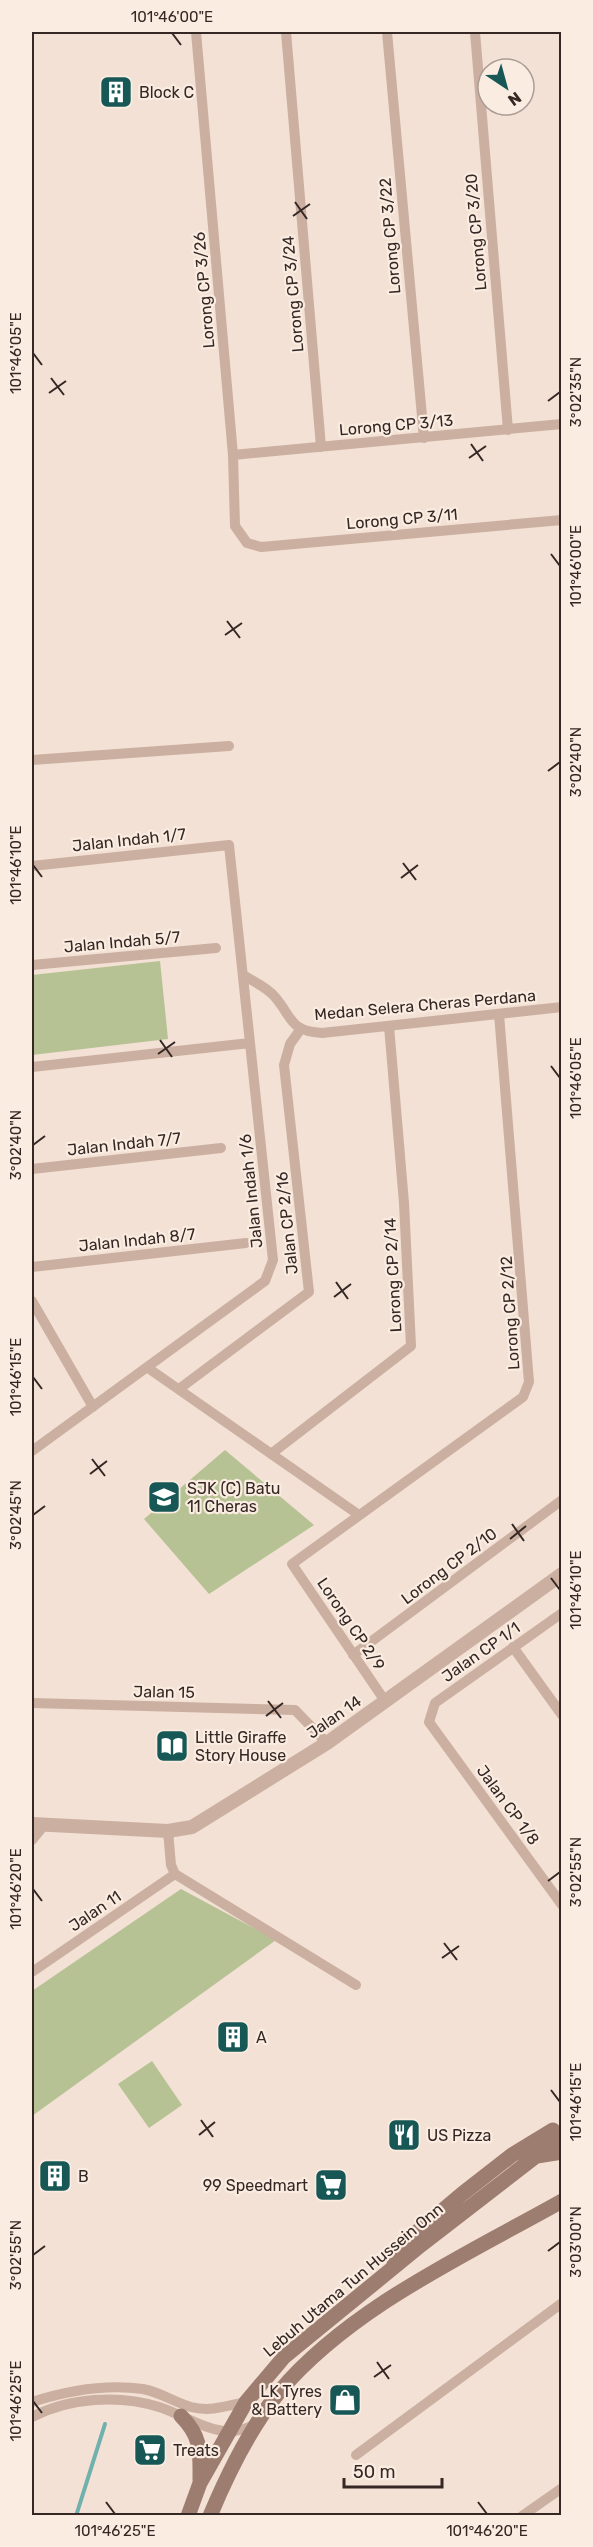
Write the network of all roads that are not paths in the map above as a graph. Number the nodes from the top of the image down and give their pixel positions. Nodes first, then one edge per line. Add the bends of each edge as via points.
1 (196, 32) edge
2 (286, 32) edge
3 (387, 32) edge
4 (475, 32) edge
5 (561, 424) edge
6 (508, 430) junction
7 (424, 438) junction
8 (321, 447) junction
9 (233, 455) junction
10 (561, 520) edge
11 (247, 543) joint
12 (229, 746) dead end
13 (32, 760) edge
14 (229, 845) joint
15 (32, 866) edge
16 (216, 948) dead end
17 (32, 965) edge
18 (243, 975) junction
19 (561, 1007) edge
20 (499, 1014) junction
21 (389, 1026) junction
22 (300, 1030) junction
23 (250, 1043) junction
24 (32, 1067) edge
25 (220, 1148) dead end
26 (32, 1169) edge
27 (246, 1243) dead end
28 (32, 1267) edge
29 (32, 1301) edge
30 (148, 1368) junction
31 (179, 1389) junction
32 (93, 1407) junction
33 (32, 1451) edge
34 (271, 1454) junction
35 (561, 1500) edge
36 (359, 1515) junction
37 (292, 1564) joint
38 (561, 1574) edge
39 (561, 1613) edge
40 (513, 1647) junction
41 (353, 1655) junction
42 (385, 1701) junction
43 (32, 1703) edge
44 (561, 1715) edge
45 (429, 1722) joint
46 (327, 1743) junction
47 (38, 1824) edge
48 (168, 1831) junction
49 (32, 1840) edge
50 (175, 1874) junction
51 (561, 1905) edge
52 (32, 1972) edge
53 (357, 1985) dead end
54 (561, 2125) edge
55 (561, 2136) edge
56 (561, 2151) edge
57 (531, 2158) junction
58 (561, 2201) edge
59 (393, 2268) junction
60 (561, 2303) edge
61 (32, 2402) edge
62 (246, 2402) junction
63 (181, 2416) junction
64 (32, 2417) edge
65 (258, 2423) junction
66 (229, 2433) junction
67 (356, 2456) dead end
68 (200, 2483) junction
69 (561, 2488) edge
70 (188, 2516) edge
71 (210, 2516) edge
72 (522, 2516) edge

1 - 9 street, Lorong CP 3/26
2 - 8 street, Lorong CP 3/24
3 - 7 street, Lorong CP 3/22
4 - 6 street, Lorong CP 3/20
5 - 6 street, Lorong CP 3/13
6 - 7 street, Lorong CP 3/13
7 - 8 street, Lorong CP 3/13
8 - 9 street, Lorong CP 3/13
9 - 11 street, Lorong CP 3/26 via 235,526
10 - 11 street, Lorong CP 3/11 via 261,547
12 - 13 street
14 - 15 street, Jalan Indah 1/7
14 - 18 street, Jalan Indah 1/6
16 - 17 street, Jalan Indah 5/7
18 - 22 street, Medan Selera Cheras Perdana via 276,998 289,1021
18 - 23 street, Jalan Indah 1/6
19 - 20 street, Medan Selera Cheras Perdana
20 - 21 street, Medan Selera Cheras Perdana
20 - 36 street, Lorong CP 2/12 via 530,1382 523,1397
21 - 22 street, Medan Selera Cheras Perdana via 322,1033
21 - 34 street, Lorong CP 2/14 via 411,1346
22 - 31 street, Jalan CP 2/16 via 290,1044 284,1065 309,1292
23 - 24 street
23 - 30 street, Jalan Indah 1/6 via 273,1260 265,1281
25 - 26 street, Jalan Indah 7/7
27 - 28 street, Jalan Indah 8/7
29 - 32 street
30 - 31 street
30 - 32 street, Jalan Indah 1/6
31 - 34 street
32 - 33 street, Jalan Indah 1/6
34 - 36 street
35 - 41 street, Lorong CP 2/10
36 - 37 street, Lorong CP 2/12
37 - 41 street, Lorong CP 2/9
38 - 42 street, Jalan 14
39 - 40 street, Jalan CP 1/1
40 - 44 street
40 - 45 street, Jalan CP 1/1 via 435,1703
41 - 42 street, Lorong CP 2/9
42 - 46 street, Jalan 14
43 - 46 street, Jalan 15 via 295,1710
45 - 51 street, Jalan CP 1/8
46 - 48 street, Jalan 14 via 202,1822
47 - 48 street, Jalan 14
47 - 49 street
48 - 50 street
50 - 52 street, Jalan 11
50 - 53 street
54 - 59 main road via 512,2155 399,2247
55 - 57 main road, Lebuh Utama Tun Hussein Onn
56 - 57 main road
57 - 59 main road, Lebuh Utama Tun Hussein Onn
58 - 65 main road, Lebuh Utama Tun Hussein Onn via 428,2276 362,2319 302,2368
59 - 62 main road, Lebuh Utama Tun Hussein Onn via 284,2358
60 - 67 street
61 - 62 street via 84,2391 127,2388 145,2389 189,2407 208,2410
62 - 66 main road, Lebuh Utama Tun Hussein Onn
63 - 64 street via 134,2401 92,2400 45,2410
63 - 66 street
63 - 68 main road via 193,2427 198,2440
65 - 66 street
65 - 71 main road, Lebuh Utama Tun Hussein Onn
66 - 68 main road, Lebuh Utama Tun Hussein Onn
68 - 70 main road, Lebuh Utama Tun Hussein Onn
69 - 72 street

